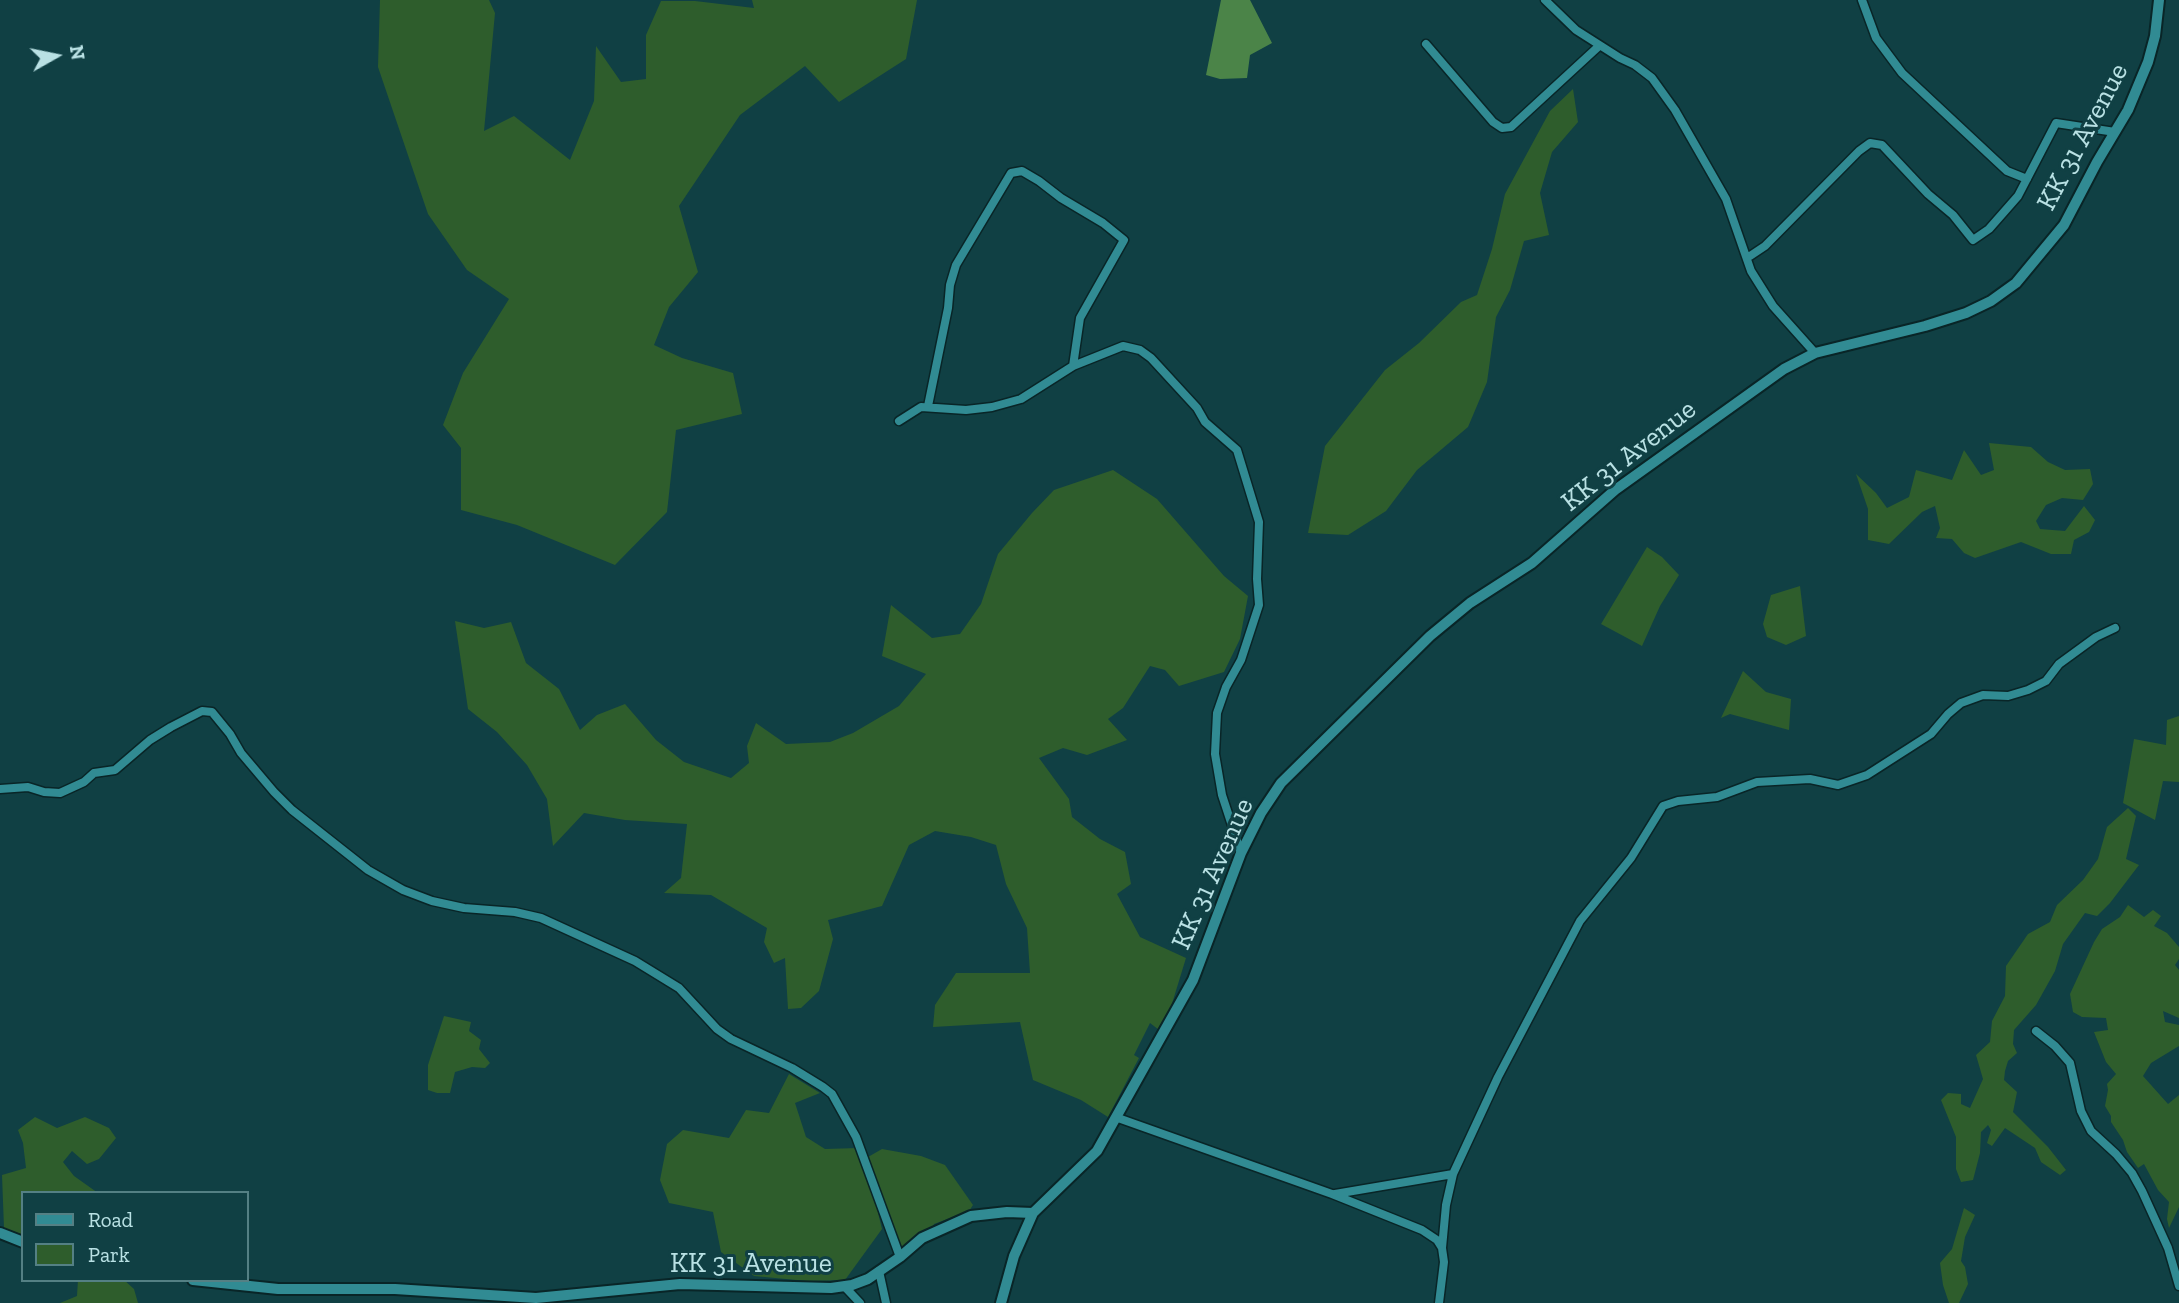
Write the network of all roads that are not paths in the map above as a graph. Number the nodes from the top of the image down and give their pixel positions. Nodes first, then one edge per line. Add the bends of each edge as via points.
1 (1545, 0) edge
2 (1862, 0) edge
3 (2159, 0) edge
4 (1426, 44) dead end
5 (1599, 46) junction
6 (2115, 132) junction
7 (2027, 179) junction
8 (1750, 256) dead end
9 (1815, 353) junction
10 (1073, 366) junction
11 (928, 406) junction
12 (899, 421) dead end
13 (2115, 628) dead end
14 (0, 789) edge
15 (1241, 853) junction
16 (2036, 1031) dead end
17 (1118, 1118) junction
18 (1453, 1174) junction
19 (1332, 1194) junction
20 (1034, 1213) junction
21 (0, 1233) edge
22 (21, 1241) edge
23 (1442, 1248) junction
24 (900, 1257) junction
25 (879, 1271) junction
26 (212, 1282) edge
27 (844, 1286) junction
28 (2179, 1286) edge
29 (536, 1301) edge
30 (860, 1303) edge
31 (886, 1303) edge
32 (1000, 1303) edge
33 (1439, 1303) edge

1 - 5 street
2 - 7 street via 1876,38 1902,73 2007,171
3 - 6 main road, KK 31 Avenue via 2148,62
4 - 5 street via 1502,128 1511,127
5 - 9 street via 1651,78 1675,110 1726,199 1751,271 1773,306
6 - 7 street via 2056,123
6 - 9 main road, KK 31 Avenue via 2064,225 2024,274 1991,301 1925,326
7 - 8 street via 1989,229 1973,240 1882,145 1870,143
9 - 15 main road, KK 31 Avenue via 1784,369 1615,490 1532,563 1470,603 1430,636 1281,783
10 - 11 street via 1021,399 992,408
10 - 11 street via 1080,318 1124,240 1022,171 1012,173 956,265
10 - 15 street via 1123,346 1140,350 1242,460 1259,522 1259,605 1217,713 1215,754 1222,795
11 - 12 street
13 - 18 street via 2096,637 2059,664 2046,681 2028,690 2008,696 1983,695 1961,703 1931,734 1867,775 1838,785 1810,779 1757,782 1717,797 1663,806 1560,954
14 - 24 street via 28,787 60,793 94,773 115,771 171,727 202,711 212,712 274,792 368,870 432,901 541,918 635,961 679,988 731,1039 823,1087 856,1137
15 - 17 main road, KK 31 Avenue via 1193,980
16 - 28 street via 2070,1063 2081,1111 2091,1131 2132,1173 2168,1248
17 - 19 street
17 - 20 main road, KK 31 Avenue via 1097,1151
18 - 19 street
18 - 23 street
19 - 23 street via 1422,1230
20 - 24 main road, KK 31 Avenue via 971,1216 922,1238
20 - 32 main road via 1014,1256
21 - 22 main road
23 - 33 street
24 - 25 main road, KK 31 Avenue
25 - 27 main road, KK 31 Avenue
25 - 31 street
26 - 29 main road, KK 31 Avenue via 278,1289 395,1289
27 - 29 main road, KK 31 Avenue via 680,1284
27 - 30 street

